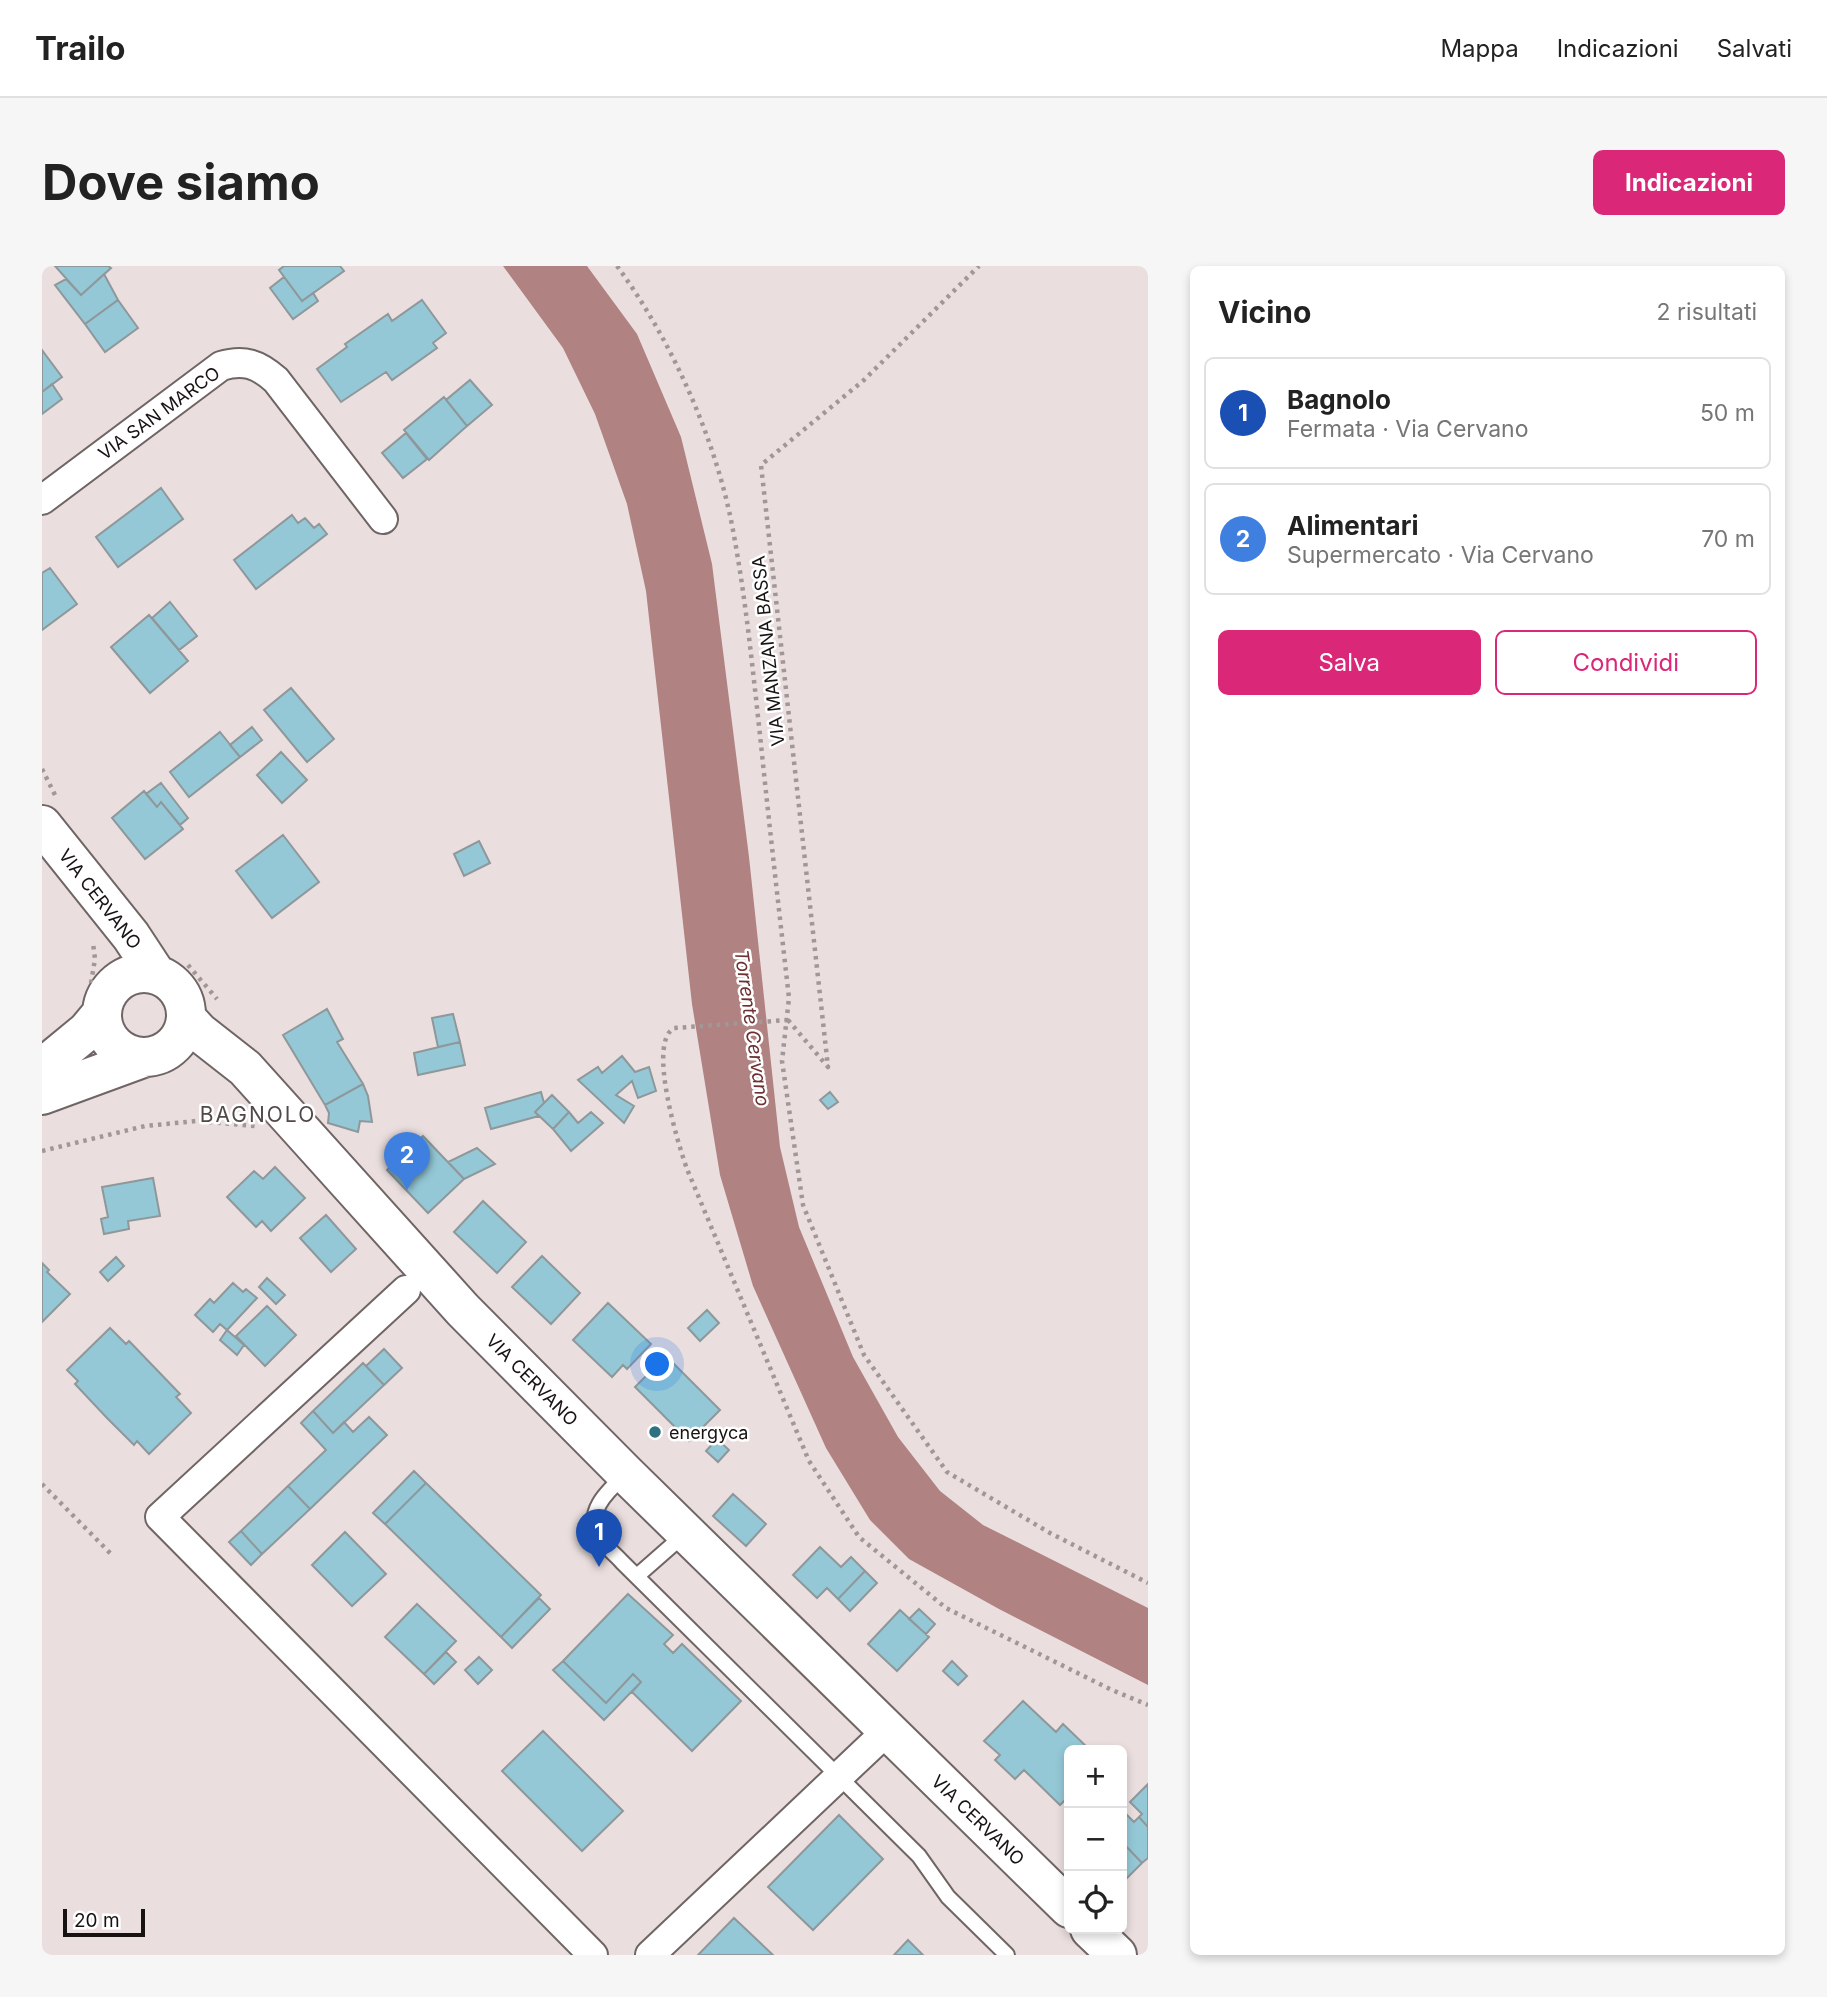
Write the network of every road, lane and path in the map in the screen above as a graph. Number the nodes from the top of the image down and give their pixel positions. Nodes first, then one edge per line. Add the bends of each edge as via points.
1 (617, 266) edge
2 (979, 266) edge
3 (42, 500) edge
4 (383, 519) dead end
5 (42, 825) edge
6 (92, 889) junction
7 (91, 939) dead end
8 (156, 974) junction
9 (100, 998) junction
10 (187, 1019) junction
11 (788, 1020) junction
12 (150, 1057) junction
13 (42, 1068) edge
14 (42, 1095) edge
15 (266, 1112) junction
16 (42, 1151) edge
17 (406, 1290) dead end
18 (626, 1474) junction
19 (42, 1484) edge
20 (686, 1533) junction
21 (111, 1554) dead end
22 (637, 1576) junction
23 (1148, 1583) edge
24 (1148, 1705) edge
25 (887, 1731) junction
26 (839, 1777) junction
27 (1064, 1903) edge
28 (1095, 1934) edge
29 (593, 1955) edge
30 (650, 1955) edge
31 (1007, 1955) edge
32 (1117, 1955) edge

1 - 11 path, VIA MANZANA BASSA via 680,372 709,444 730,518 747,621
2 - 11 path, VIA MANZANA BASSA via 864,380 761,465 828,1067
3 - 4 street, VIA SAN MARCO via 221,366 236,361 252,363 276,380
5 - 6 main road, VIA CERVANO
6 - 8 main road, VIA CERVANO
6 - 9 main road via 117,948 117,975
7 - 9 path
8 - 9 main road via 130,975
8 - 10 main road via 176,986 187,1007
9 - 12 main road via 108,1039 130,1056
9 - 13 main road via 87,1031
10 - 12 main road via 178,1042
10 - 15 main road, VIA CERVANO via 245,1068
11 - 23 path via 782,1061 803,1205 864,1355 947,1472 1050,1533
11 - 24 path via 674,1028 663,1045 664,1070 673,1129 687,1169 809,1461 859,1536 946,1608
12 - 14 main road
12 - 15 main road via 221,1069
15 - 16 path via 145,1126
15 - 18 main road, VIA CERVANO
17 - 29 street via 160,1517
18 - 20 main road, VIA CERVANO
18 - 22 lane via 603,1496 595,1522 598,1536
19 - 21 path
20 - 22 lane
20 - 25 main road, VIA CERVANO
22 - 26 lane
25 - 26 street
25 - 27 main road, VIA CERVANO
26 - 30 street
26 - 31 lane via 919,1856 948,1896
28 - 32 main road

